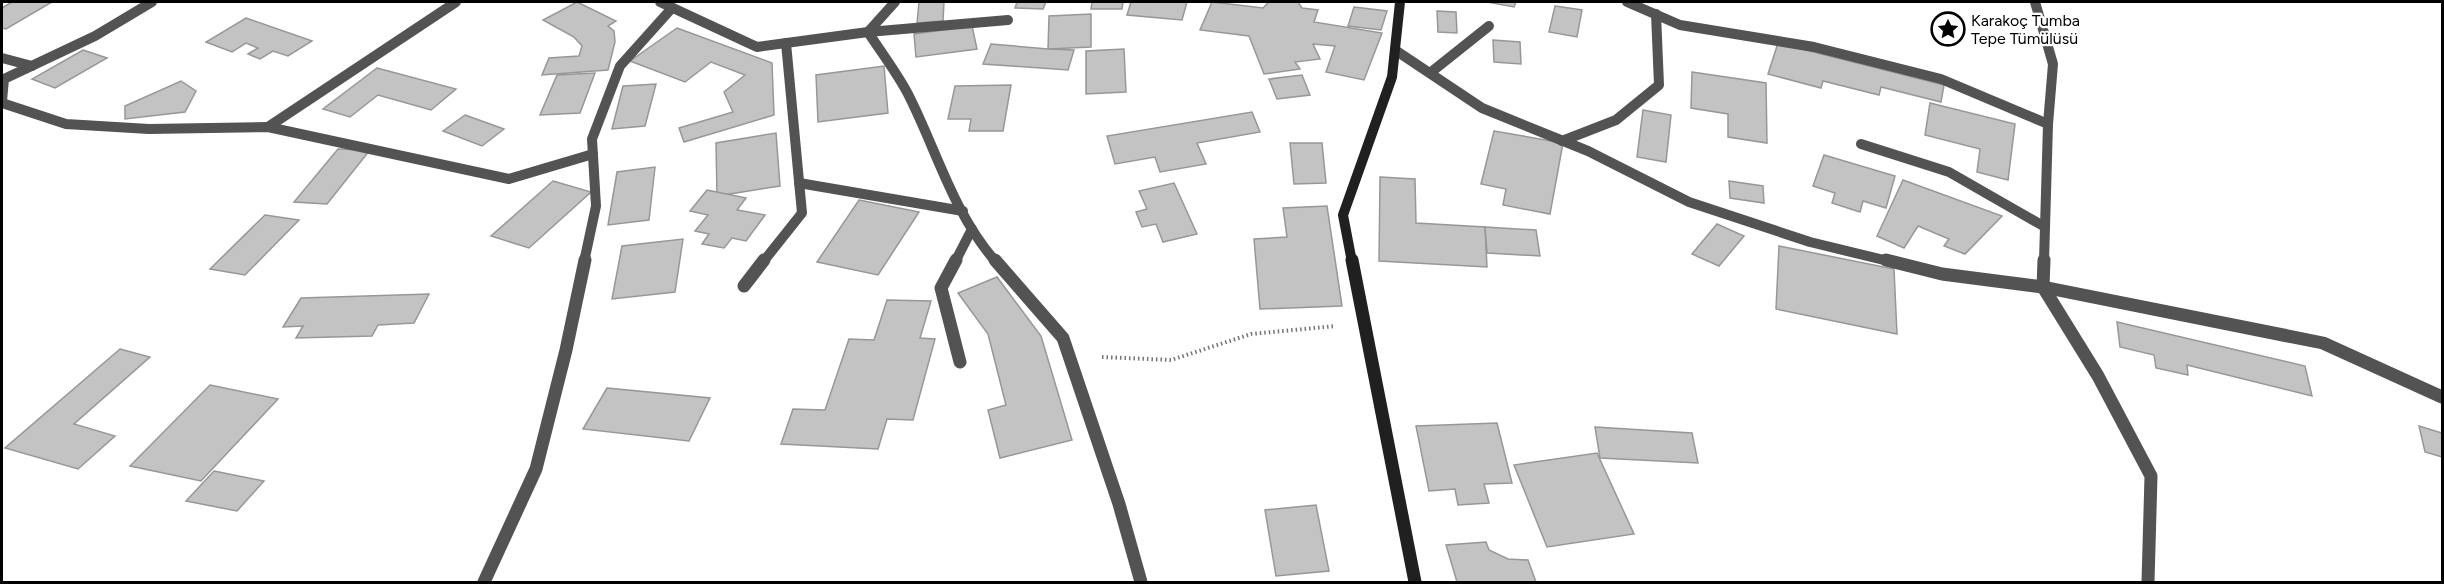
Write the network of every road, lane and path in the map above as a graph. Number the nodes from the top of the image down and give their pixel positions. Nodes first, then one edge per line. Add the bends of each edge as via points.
1 (152, 2) edge
2 (456, 2) edge
3 (660, 2) edge
4 (895, 2) edge
5 (1400, 2) edge
6 (1627, 2) edge
7 (2035, 2) edge
8 (676, 5) edge
9 (1656, 14) junction
10 (1008, 20) dead end
11 (1489, 26) dead end
12 (868, 32) junction
13 (786, 43) junction
14 (1395, 50) junction
15 (2, 58) edge
16 (32, 66) junction
17 (1430, 73) junction
18 (2, 96) edge
19 (2048, 124) junction
20 (268, 127) junction
21 (1562, 141) junction
22 (1861, 144) dead end
23 (593, 153) junction
24 (799, 183) junction
25 (963, 211) junction
26 (2045, 227) junction
27 (972, 228) junction
28 (744, 286) dead end
29 (2043, 287) junction
30 (1364, 323) junction
31 (1068, 355) junction
32 (960, 362) dead end
33 (2442, 397) edge
34 (484, 582) edge
35 (1141, 582) edge
36 (1414, 582) edge
37 (2148, 582) edge

1 - 16 street via 95,36
2 - 20 street
3 - 8 street
4 - 12 street
5 - 14 street
6 - 9 street
7 - 19 street via 2053,64
8 - 13 street via 757,47
8 - 23 street via 620,66 592,139
9 - 19 street via 1680,25 1814,47 1941,79
9 - 21 street via 1659,85 1616,120
10 - 12 street
11 - 17 street
12 - 13 street
12 - 25 street via 908,94
13 - 24 street
14 - 17 street
14 - 30 street via 1392,77 1343,215
15 - 16 street
16 - 18 street via 4,79
17 - 21 street via 1482,108
18 - 20 street via 66,124 149,129
19 - 26 street
20 - 23 street via 509,179
21 - 29 street via 1689,202 1810,242 1942,274
22 - 26 street via 1949,172
23 - 34 street via 596,206 536,469
24 - 25 street
24 - 28 street via 802,213
25 - 27 street
26 - 29 street
27 - 31 street via 981,245 1063,338
27 - 32 street via 941,288
29 - 33 street via 2323,343
29 - 37 street via 2098,376 2151,477
30 - 31 path via 1251,334 1171,360
30 - 36 street
31 - 35 street

